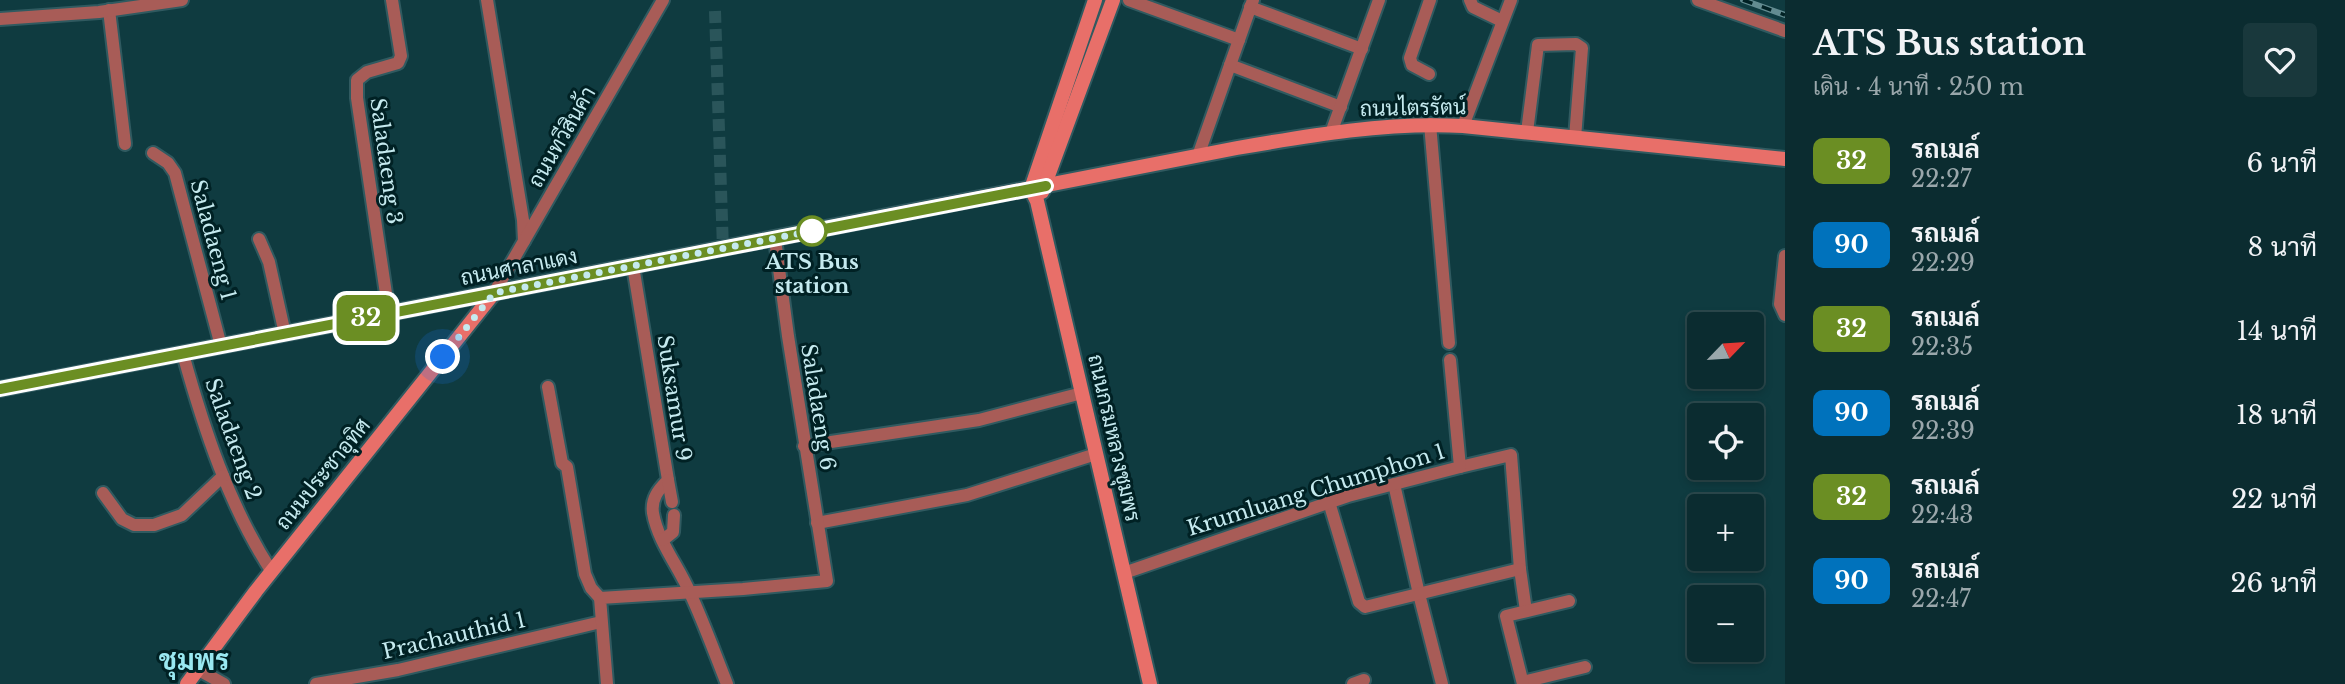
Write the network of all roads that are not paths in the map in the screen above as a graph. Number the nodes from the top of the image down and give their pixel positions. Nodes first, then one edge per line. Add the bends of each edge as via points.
1 (182, 0) edge
2 (392, 0) edge
3 (487, 0) edge
4 (663, 0) edge
5 (1095, 0) edge
6 (1114, 0) edge
7 (1129, 0) edge
8 (1379, 0) edge
9 (1430, 0) edge
10 (1470, 0) edge
11 (1511, 0) edge
12 (1698, 0) edge
13 (1252, 4) edge
14 (108, 10) junction
15 (0, 19) edge
16 (1502, 22) junction
17 (1785, 31) edge
18 (1239, 40) junction
19 (1362, 49) junction
20 (1230, 65) junction
21 (1069, 71) junction
22 (1429, 74) dead end
23 (1085, 78) junction
24 (1341, 107) junction
25 (1430, 124) junction
26 (1464, 126) junction
27 (1527, 132) junction
28 (1331, 133) junction
29 (1575, 138) junction
30 (125, 144) dead end
31 (153, 153) dead end
32 (1198, 156) junction
33 (1785, 159) edge
34 (1038, 192) junction
35 (259, 239) dead end
36 (775, 239) junction
37 (524, 241) junction
38 (1785, 256) edge
39 (633, 266) junction
40 (494, 293) junction
41 (389, 314) junction
42 (1785, 315) edge
43 (285, 334) junction
44 (1449, 343) dead end
45 (221, 346) junction
46 (183, 354) junction
47 (1450, 360) dead end
48 (548, 387) dead end
49 (0, 389) edge
50 (1082, 393) junction
51 (804, 446) junction
52 (1096, 454) junction
53 (1460, 467) junction
54 (223, 477) junction
55 (668, 480) junction
56 (1394, 484) junction
57 (103, 493) dead end
58 (671, 502) dead end
59 (1329, 502) junction
60 (674, 515) dead end
61 (817, 523) junction
62 (663, 540) junction
63 (1520, 569) junction
64 (272, 572) junction
65 (1124, 573) junction
66 (690, 591) junction
67 (1419, 594) junction
68 (600, 598) junction
69 (1569, 601) dead end
70 (1526, 611) junction
71 (601, 622) junction
72 (1585, 667) dead end
73 (197, 669) junction
74 (1523, 683) edge
75 (187, 684) edge
76 (224, 684) edge
77 (316, 684) edge
78 (607, 684) edge
79 (727, 684) edge
80 (1150, 684) edge
81 (1442, 684) edge

1 - 14 street
2 - 41 street, Saladaeng 3 via 401,57 398,63 367,72 357,80
3 - 37 street
4 - 37 street, ถนนทวีสินค้า
5 - 21 main road
6 - 23 main road
7 - 18 street
8 - 19 street
9 - 22 street via 1410,58 1412,65
10 - 16 street via 1474,7
11 - 16 street
12 - 17 street
13 - 18 street
13 - 19 street
14 - 15 street
14 - 30 street
16 - 26 street
18 - 20 street
19 - 24 street
20 - 24 street
20 - 32 street
21 - 23 main road
21 - 34 main road
23 - 34 main road
24 - 28 street
25 - 26 main road, ถนนไตรรัตน์
25 - 28 main road, ถนนไตรรัตน์
25 - 44 street
26 - 27 main road, ถนนไตรรัตน์
27 - 29 main road, ถนนไตรรัตน์
27 - 29 street via 1538,45 1576,44 1582,48
28 - 32 main road, ถนนไตรรัตน์
29 - 33 main road, ถนนไตรรัตน์
31 - 45 street, Saladaeng 1 via 175,173
32 - 34 main road, ถนนไตรรัตน์
34 - 36 main road, ถนนศาลาแดง
34 - 50 main road, ถนนกรมหลวงชุมพร
35 - 43 street via 270,262
36 - 39 main road, ถนนศาลาแดง
36 - 51 street, Saladaeng 6
37 - 40 street, ถนนทวีสินค้า
38 - 42 street via 1780,304
39 - 40 main road, ถนนศาลาแดง
39 - 55 street, Suksamur 9
40 - 41 main road, ถนนศาลาแดง
40 - 64 main road, ถนนประชาอุทิศ
41 - 43 main road, ถนนศาลาแดง
43 - 45 main road, ถนนศาลาแดง
45 - 46 main road, ถนนศาลาแดง
46 - 49 main road, ถนนศาลาแดง
46 - 54 street, Saladaeng 2
47 - 53 street, Krumluang Chumphon 1
48 - 68 street via 562,463 567,467 584,574
50 - 51 street via 979,420
50 - 52 main road, ถนนกรมหลวงชุมพร
51 - 61 street, Saladaeng 6
52 - 61 street via 967,495
52 - 65 main road, ถนนกรมหลวงชุมพร
53 - 56 street, Krumluang Chumphon 1
53 - 63 street via 1511,455
54 - 57 street via 182,515 155,524 134,525 122,519
54 - 64 street, Saladaeng 2 via 253,543
55 - 58 street
55 - 62 street, Suksamur 9 via 653,499
56 - 59 street, Krumluang Chumphon 1
56 - 67 street
59 - 65 street, Krumluang Chumphon 1
59 - 67 street via 1359,603 1364,607
60 - 62 street via 673,532
61 - 66 street, Saladaeng 6 via 827,581
62 - 66 street, Suksamur 9
63 - 67 street
63 - 70 street
64 - 73 main road, ถนนประชาอุทิศ
65 - 80 main road, ถนนกรมหลวงชุมพร
66 - 68 street
66 - 79 street, Suksamur 9
67 - 81 street
68 - 71 street
69 - 70 street
70 - 74 street via 1506,616
71 - 77 street, Prachauthid 1 via 398,670
71 - 78 street
72 - 74 street
73 - 75 main road, ถนนประชาอุทิศ
73 - 76 street

